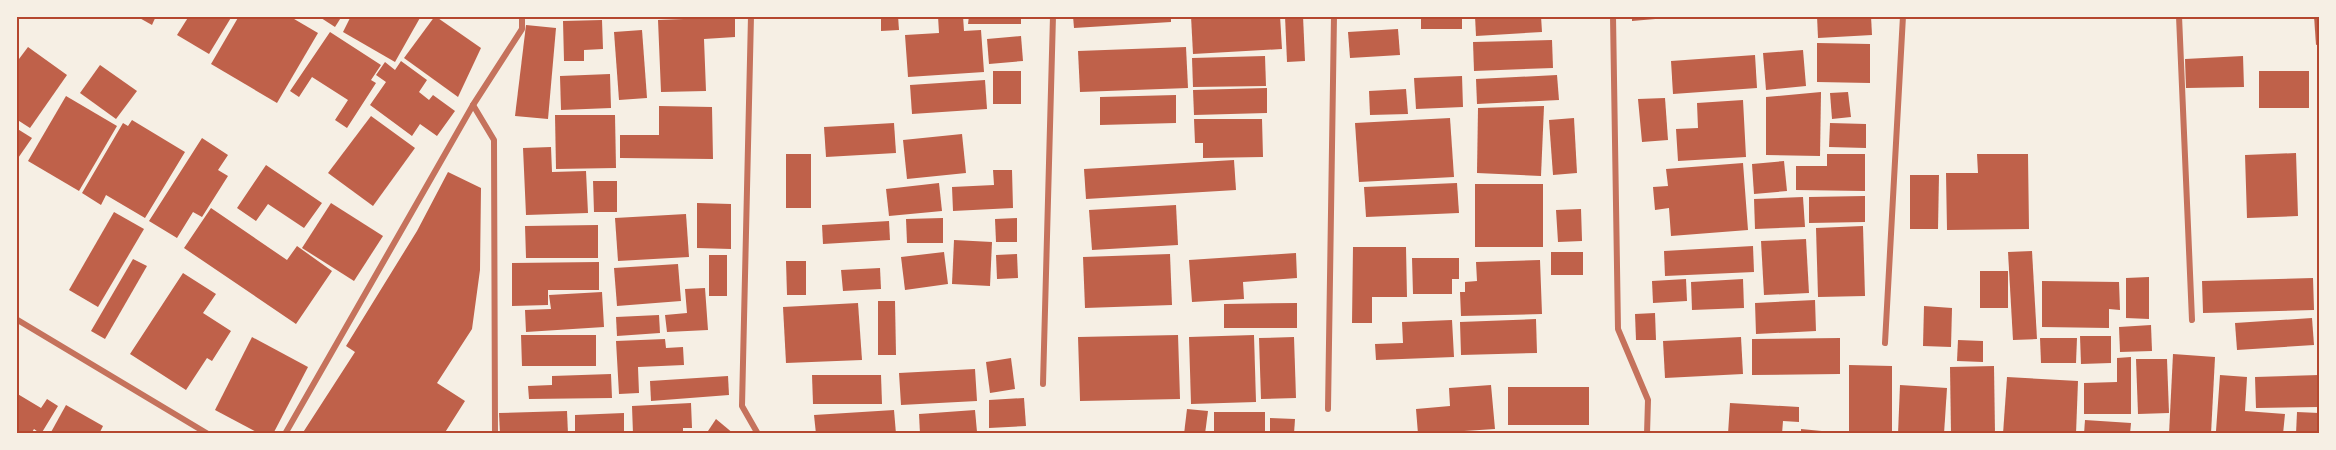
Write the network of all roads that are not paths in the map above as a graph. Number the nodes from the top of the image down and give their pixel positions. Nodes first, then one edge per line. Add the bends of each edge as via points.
1 (522, 16) edge
2 (751, 16) edge
3 (1053, 16) edge
4 (1334, 16) edge
5 (1613, 16) edge
6 (1903, 16) edge
7 (2179, 16) edge
8 (473, 105) junction
9 (16, 320) edge
10 (2192, 320) dead end
11 (1885, 343) dead end
12 (1043, 384) dead end
13 (1329, 409) dead end
14 (208, 434) edge
15 (285, 434) edge
16 (495, 434) edge
17 (759, 434) edge
18 (1647, 434) edge

1 - 8 street via 522,29
2 - 17 street via 742,406
3 - 12 street
4 - 13 street
5 - 18 street via 1618,329 1648,400
6 - 11 street
7 - 10 street
8 - 15 street
8 - 16 street via 495,140
9 - 14 street

